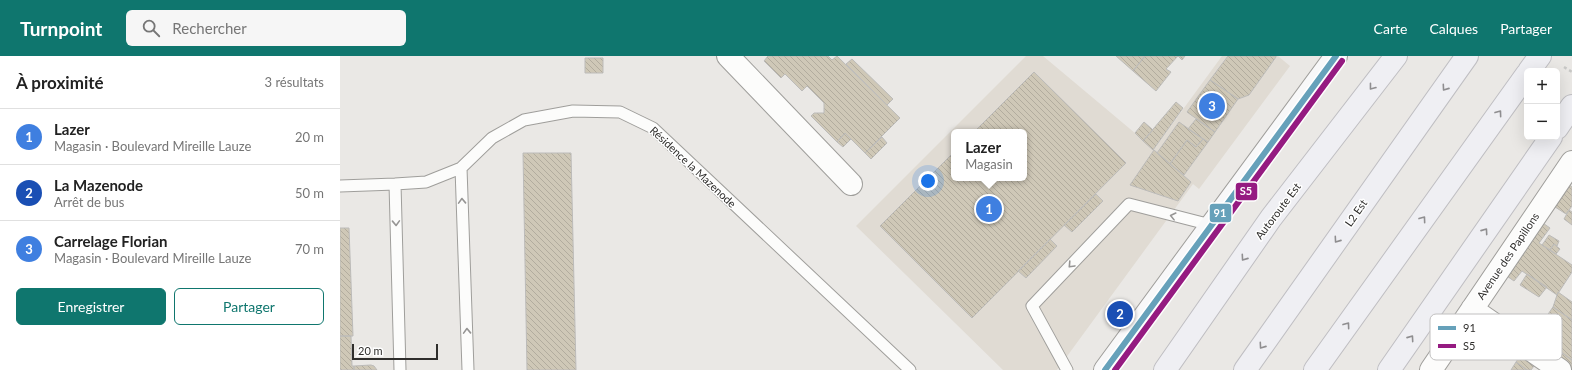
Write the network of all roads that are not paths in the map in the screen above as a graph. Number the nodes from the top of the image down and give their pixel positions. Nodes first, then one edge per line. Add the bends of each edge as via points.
1 (728, 56) edge
2 (1336, 56) edge
3 (1396, 56) edge
4 (1467, 56) edge
5 (1540, 56) edge
6 (1531, 68) edge
7 (1524, 78) edge
8 (1572, 106) edge
9 (1560, 124) edge
10 (1549, 140) edge
11 (1572, 162) edge
12 (461, 168) junction
13 (394, 184) junction
14 (851, 184) dead end
15 (340, 186) edge
16 (1211, 225) junction
17 (1472, 309) junction
18 (1469, 314) edge
19 (1479, 314) edge
20 (1438, 360) edge
21 (1546, 360) edge
22 (1318, 365) edge
23 (400, 370) edge
24 (468, 370) edge
25 (910, 370) edge
26 (1067, 370) edge
27 (1105, 370) edge
28 (1165, 370) edge
29 (1245, 370) edge
30 (1389, 370) edge
31 (1431, 370) edge
32 (1560, 370) edge

1 - 14 street
2 - 16 main road
3 -> 28 highway, Autoroute Est via 1271,218
4 -> 29 highway, L2 Est
5 - 6 highway
22 -> 7 highway
8 - 9 highway
30 -> 10 highway
11 - 17 street, Avenue des Papillons
12 - 13 lane, Résidence la Mazenode via 426,182
24 -> 12 lane
12 - 25 lane, Résidence la Mazenode via 492,138 524,120 573,110 620,112 653,128
13 - 15 lane, Résidence la Mazenode
13 -> 23 lane
16 -> 26 lane via 1128,204 1032,306
16 - 27 main road
17 - 18 street, Avenue des Papillons
17 - 19 street
20 - 31 street, Avenue des Papillons
21 - 32 street

